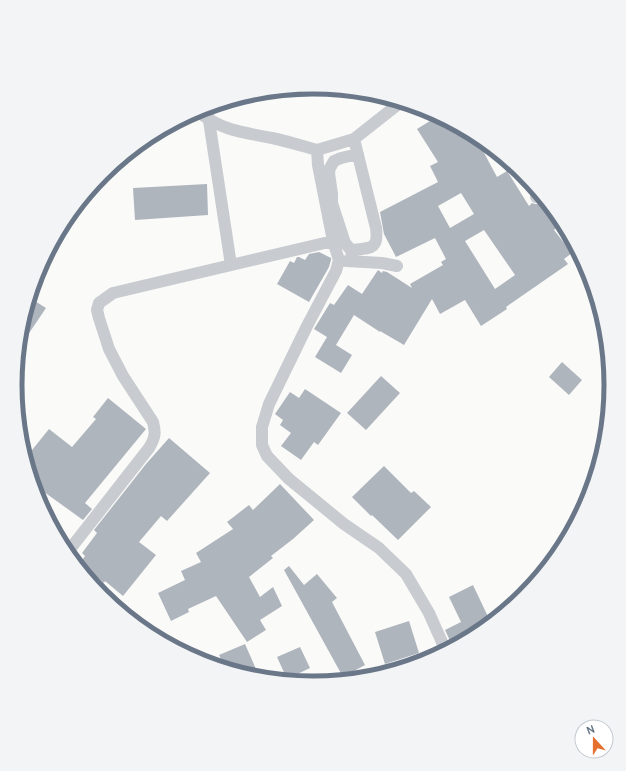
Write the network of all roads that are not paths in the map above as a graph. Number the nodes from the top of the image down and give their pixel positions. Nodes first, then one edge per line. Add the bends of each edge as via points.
1 (395, 106) edge
2 (208, 115) edge
3 (204, 116) edge
4 (209, 120) junction
5 (354, 139) junction
6 (316, 150) junction
7 (358, 154) junction
8 (333, 241) junction
9 (352, 256) junction
10 (339, 260) junction
11 (231, 265) junction
12 (397, 266) dead end
13 (71, 547) edge
14 (443, 645) edge

1 - 5 street
2 - 4 street
3 - 4 street
4 - 6 street via 230,130
4 - 11 street
5 - 6 street
5 - 7 street
6 - 8 street
7 - 9 street via 377,239 370,248
7 - 9 street via 334,161 329,173 332,203
8 - 10 street
8 - 11 street
9 - 10 street
9 - 12 street
10 - 14 street via 336,271 269,404 262,427 262,445 267,456 289,479 344,524 379,548 406,574 429,613
11 - 13 street via 113,293 99,303 97,310 109,348 123,376 153,422 155,438

